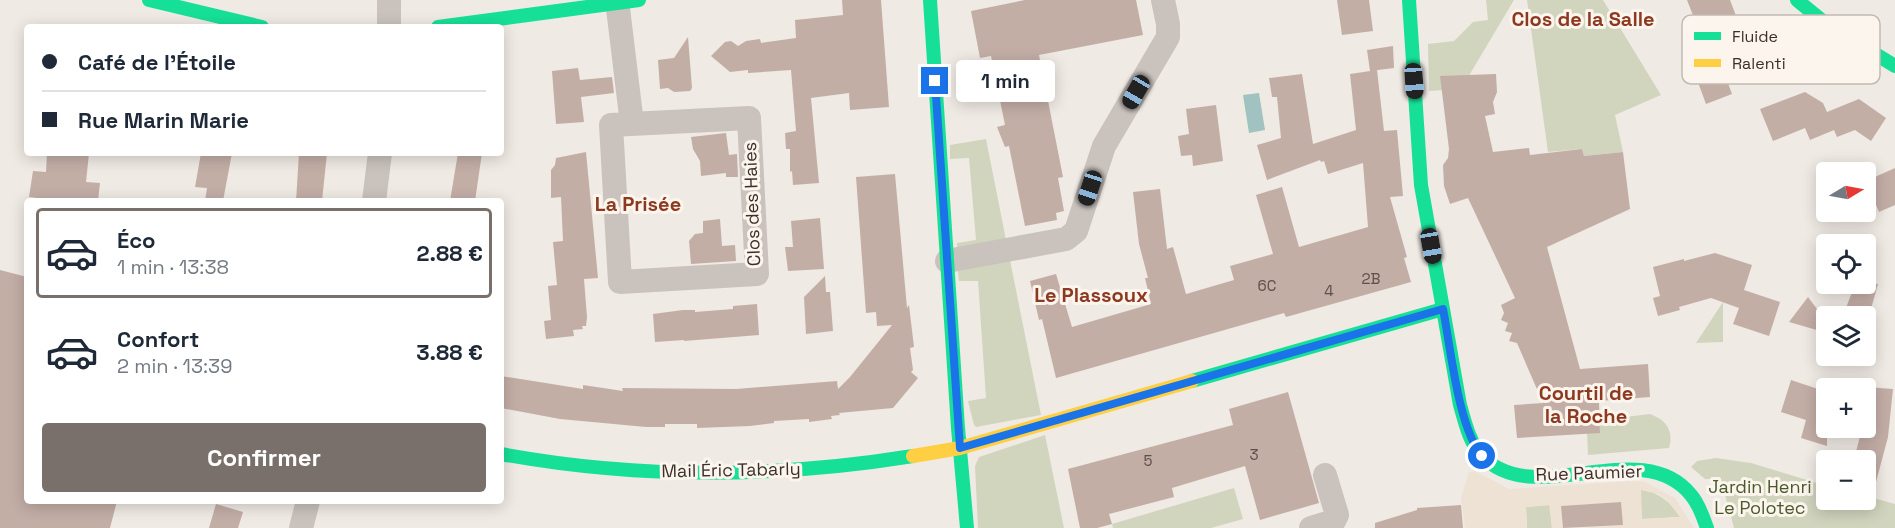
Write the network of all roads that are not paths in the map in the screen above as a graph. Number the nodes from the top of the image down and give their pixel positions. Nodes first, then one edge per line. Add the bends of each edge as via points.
1 (149, 0) edge
2 (389, 0) edge
3 (930, 0) edge
4 (1163, 0) edge
5 (1409, 0) edge
6 (1797, 0) edge
7 (625, 1) edge
8 (1815, 15) edge
9 (249, 24) edge
10 (389, 24) edge
11 (460, 24) edge
12 (1880, 57) edge
13 (1895, 66) edge
14 (632, 124) junction
15 (380, 156) edge
16 (374, 198) edge
17 (947, 261) junction
18 (1443, 309) junction
19 (960, 448) junction
20 (504, 455) edge
21 (1326, 476) dead end
22 (307, 504) edge
23 (301, 528) edge
24 (967, 528) edge
25 (1311, 528) edge
26 (1707, 528) edge

1 - 9 street
2 - 10 street
3 - 17 street
4 - 17 street via 1168,37 1104,147 1076,231 1066,240
5 - 18 street via 1421,186
6 - 8 street
7 - 11 street
7 - 14 street
12 - 13 street
14 - 14 street, Clos des Haies via 749,118 757,274 620,282 611,125
15 - 16 street
17 - 19 street
18 - 19 street, Mail Éric Tabarly
18 - 26 street, Rue Paumier via 1469,435 1482,456 1494,466 1517,475 1538,477 1639,470 1668,475 1690,493
19 - 20 street, Mail Éric Tabarly via 874,462 753,473 615,470
19 - 24 street
21 - 25 street via 1337,515 1334,521
22 - 23 street

